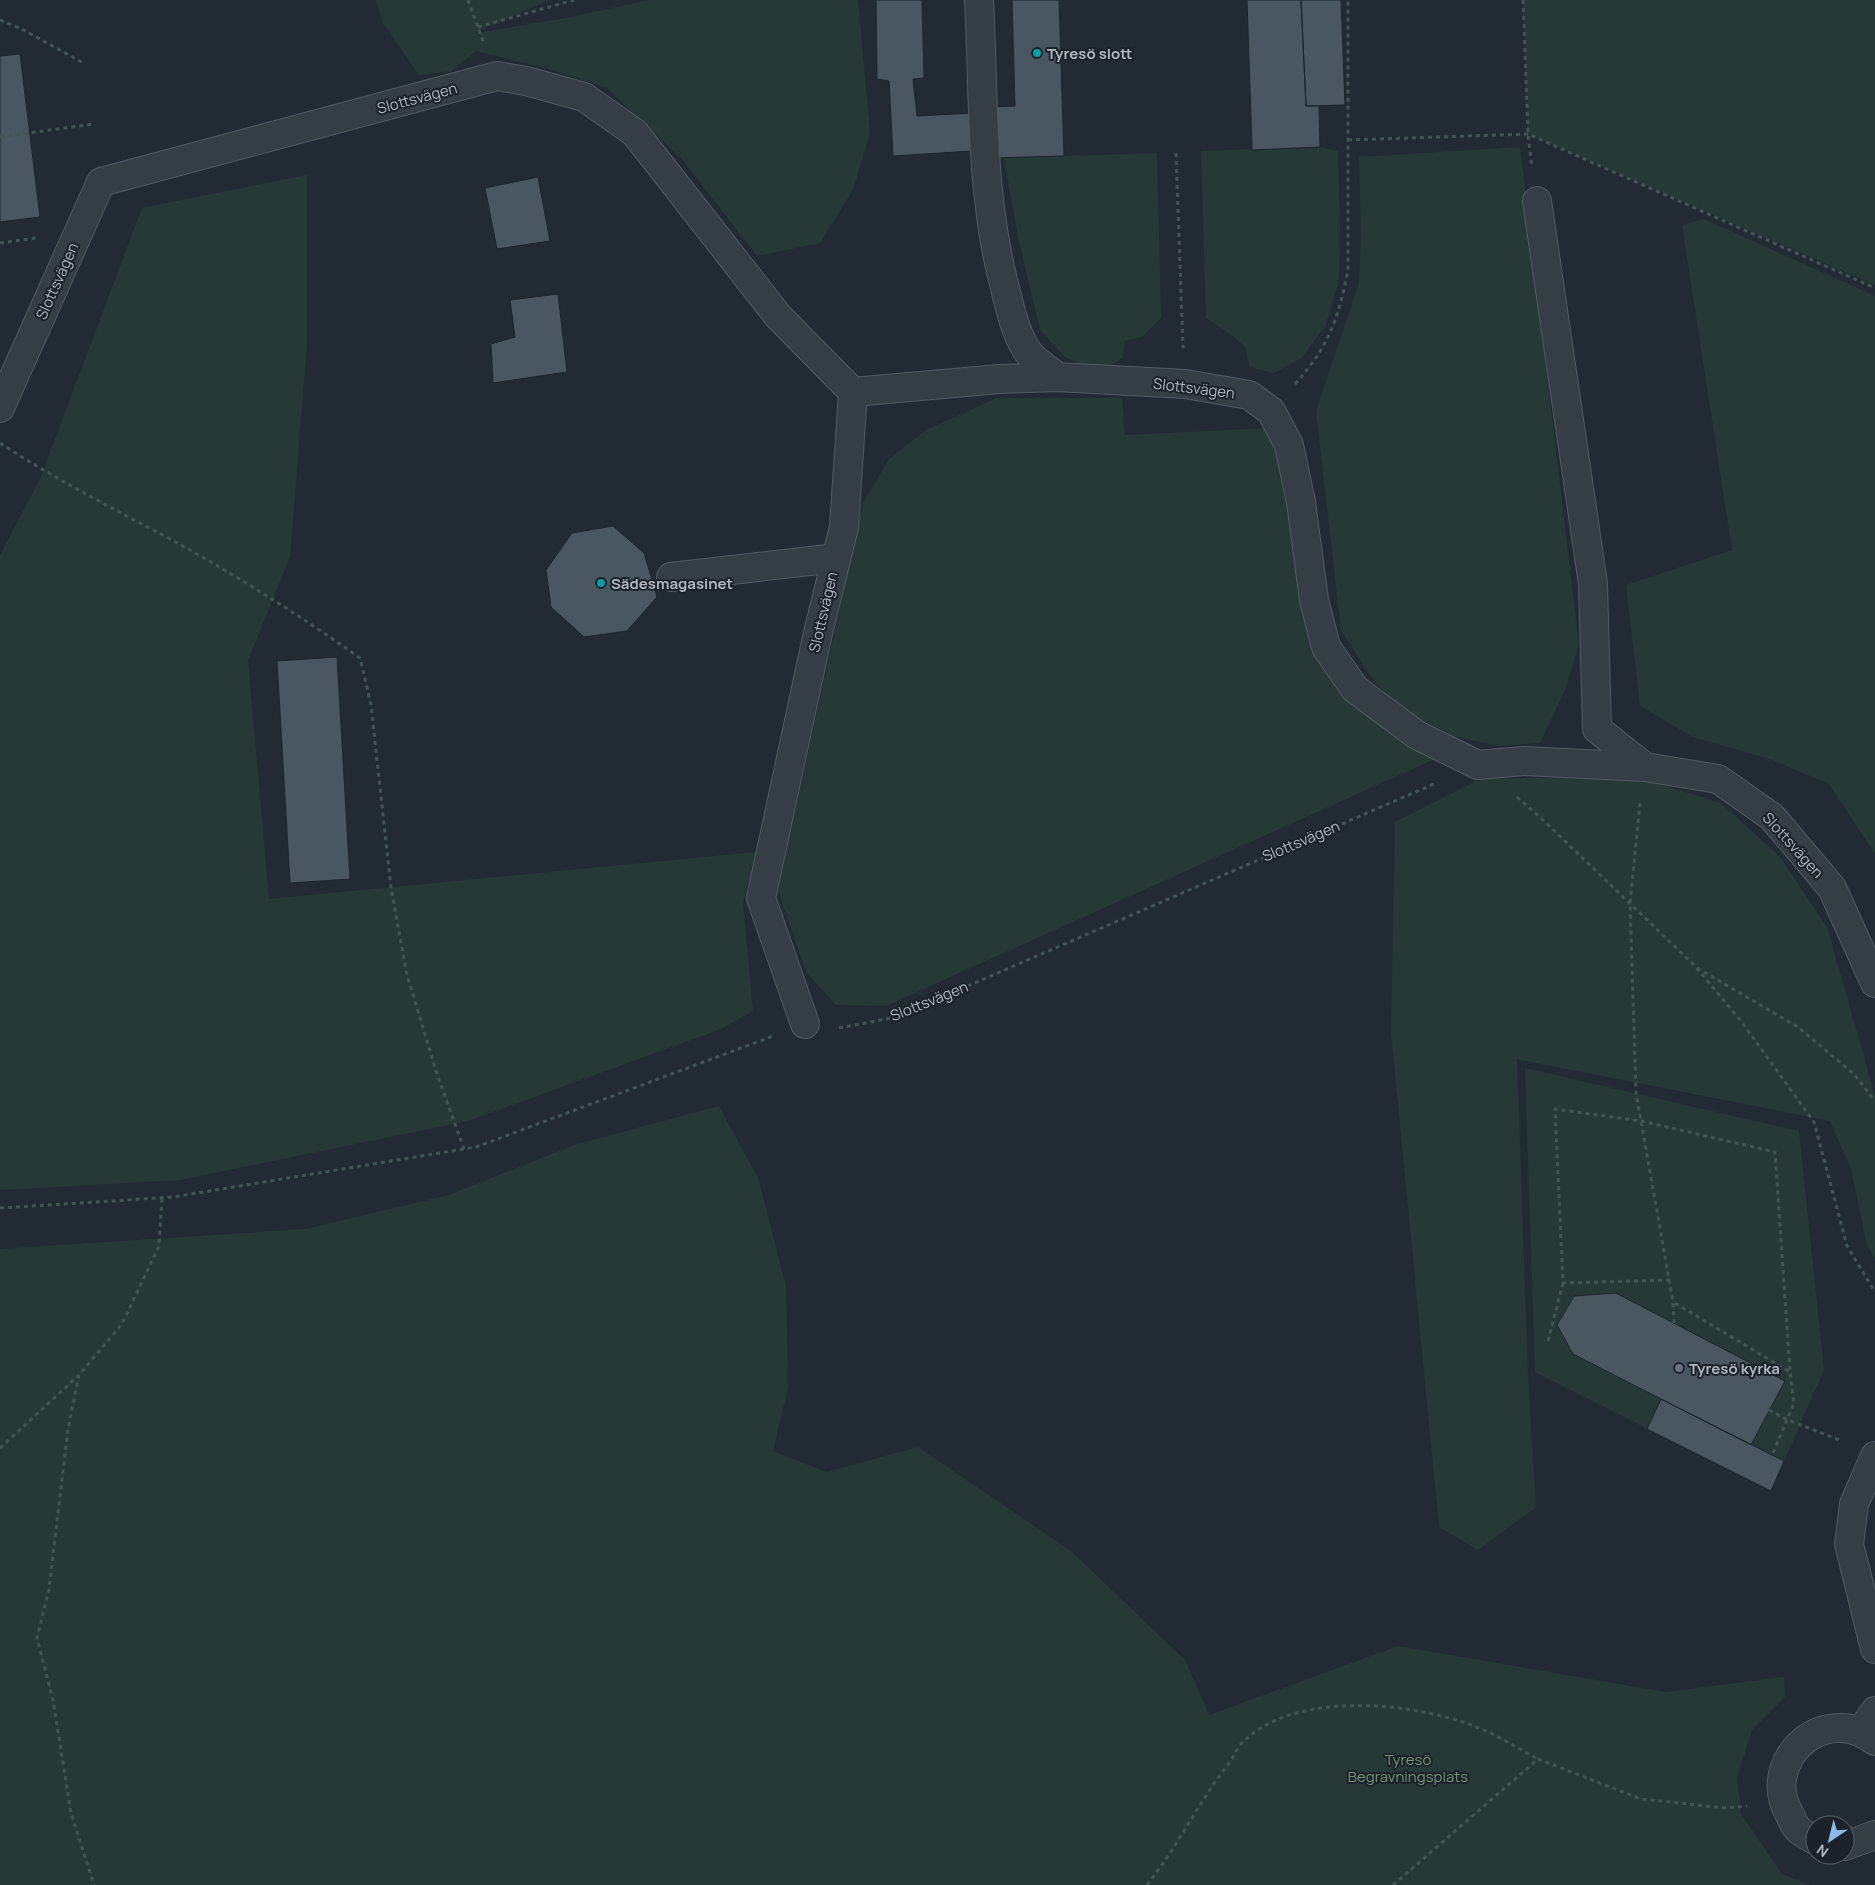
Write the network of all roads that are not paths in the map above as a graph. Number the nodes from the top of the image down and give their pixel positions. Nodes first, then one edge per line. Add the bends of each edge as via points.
1 (979, 0) edge
2 (1537, 201) road end
3 (1058, 377) junction
4 (853, 392) junction
5 (0, 408) edge
6 (836, 558) junction
7 (671, 577) dead end
8 (1645, 767) junction
9 (1875, 983) edge
10 (805, 1024) road end
11 (1875, 1456) edge
12 (1875, 1649) edge
13 (1870, 1728) edge
14 (1805, 1834) edge
15 (1875, 1835) edge
16 (1855, 1842) edge

1 - 3 street via 984,157 996,254 1013,320 1027,351
2 - 8 street via 1593,584 1597,729
3 - 4 street, Slottsvägen
3 - 8 street, Slottsvägen via 1185,384 1249,395 1272,411 1289,445 1301,502 1314,600 1326,647 1355,689 1416,735 1478,765 1524,762
4 - 5 street, Slottsvägen via 778,316 635,134 584,97 497,76 102,182
4 - 6 street, Slottsvägen via 844,526
6 - 7 street
6 - 10 street, Slottsvägen via 761,898
8 - 9 street, Slottsvägen via 1718,779 1772,817 1832,888
11 - 12 street via 1854,1504 1849,1544
13 - 14 street via 1828,1729 1801,1742 1788,1758 1782,1772 1783,1804 1798,1829
15 - 16 street

